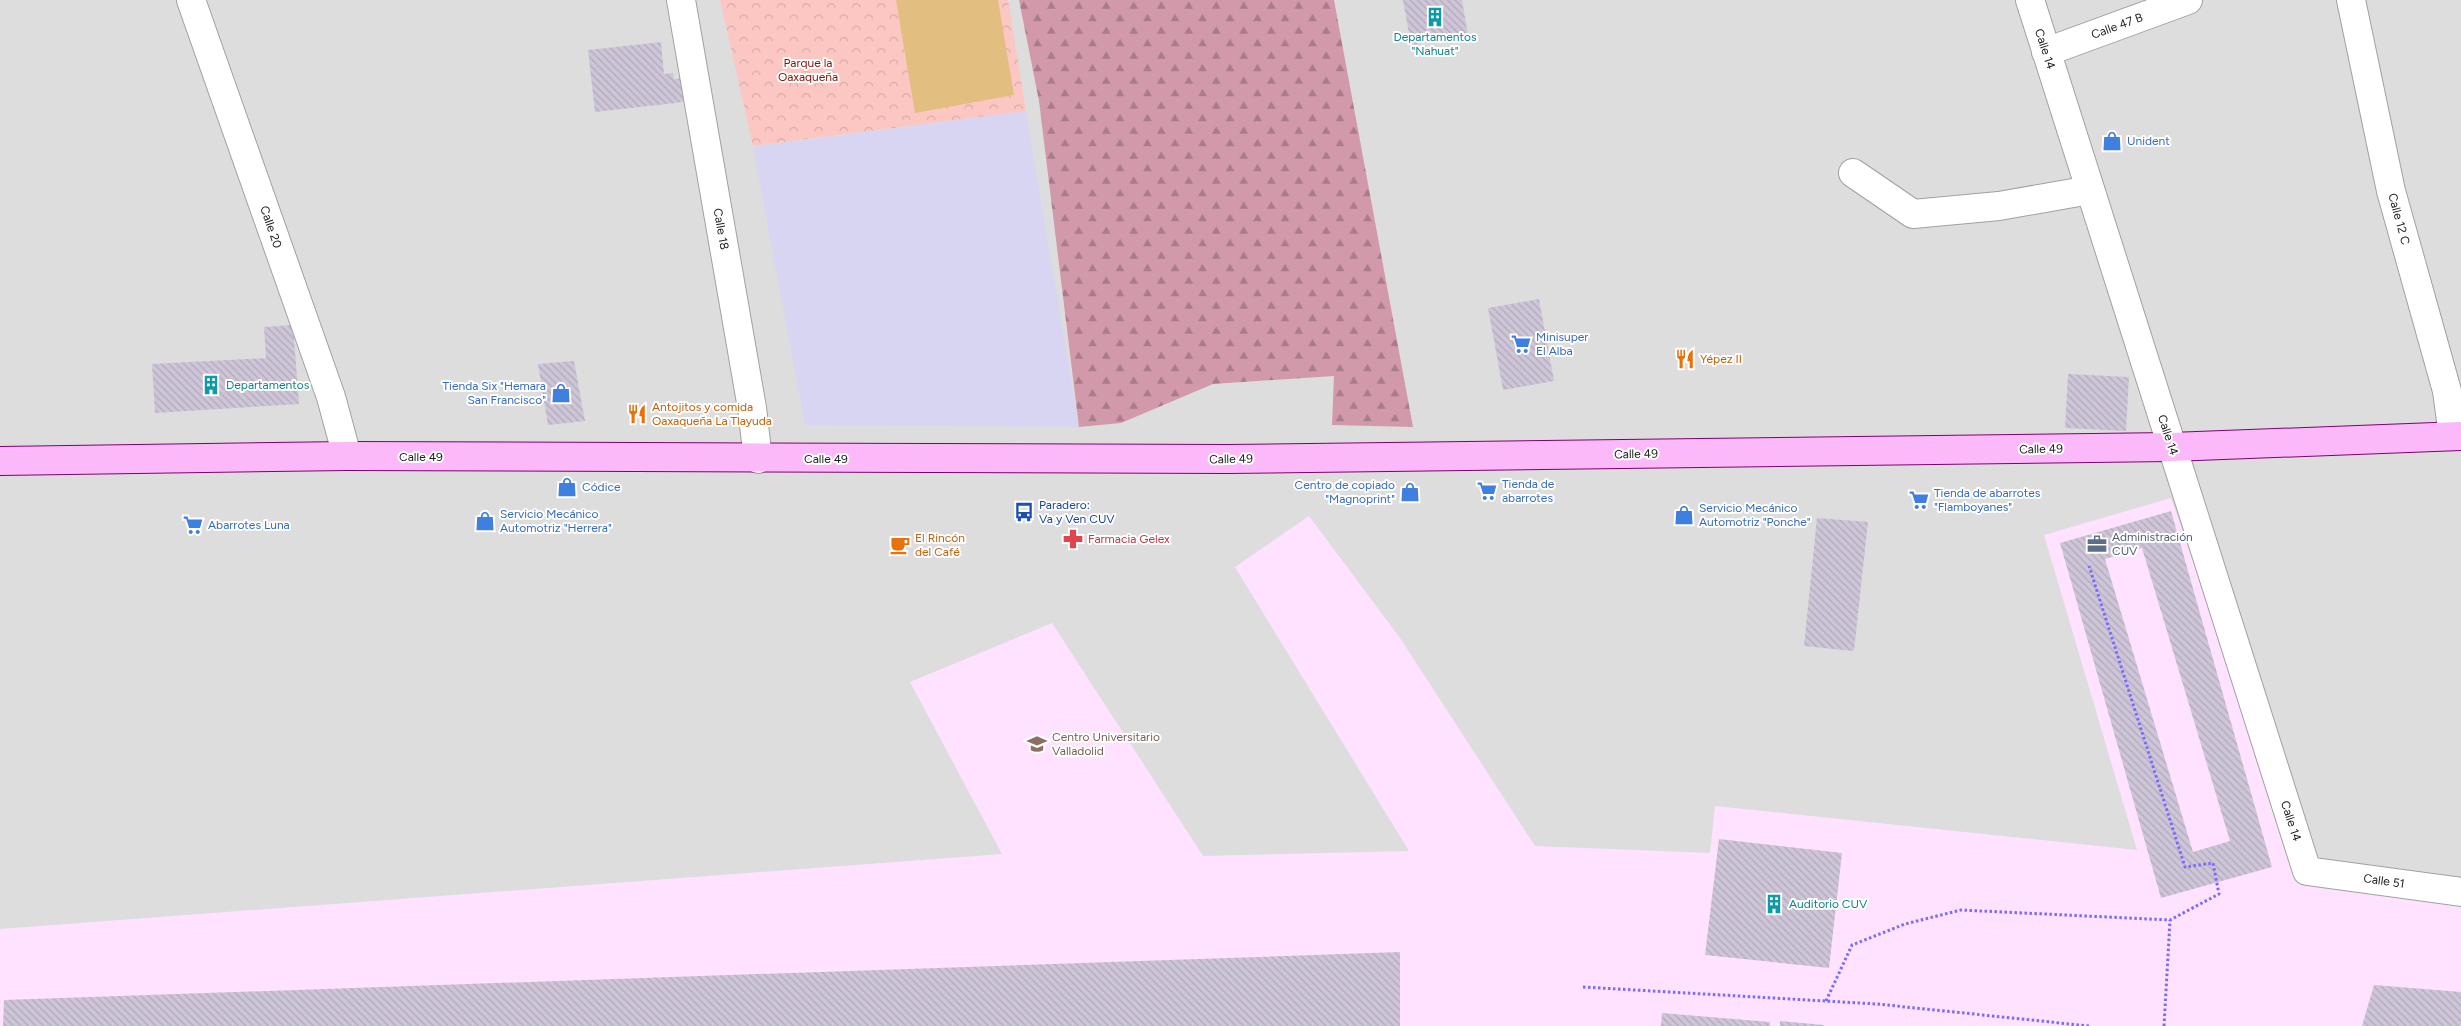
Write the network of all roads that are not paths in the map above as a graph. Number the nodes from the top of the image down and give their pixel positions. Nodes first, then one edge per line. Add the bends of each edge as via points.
1 (190, 0) edge
2 (681, 0) edge
3 (2030, 0) edge
4 (2188, 0) edge
5 (2351, 0) edge
6 (2046, 52) junction
7 (1853, 173) dead end
8 (2090, 190) junction
9 (2457, 436) edge
10 (2171, 447) junction
11 (347, 456) junction
12 (758, 459) junction
13 (0, 461) edge
14 (2306, 871) joint
15 (2461, 892) edge

1 - 11 street, Calle 20 via 331,397
2 - 12 street, Calle 18 via 752,408
3 - 6 street, Calle 14
4 - 6 street, Calle 47 B
5 - 9 street, Calle 12 C via 2391,192
6 - 8 street, Calle 14
7 - 8 street via 1912,214 1999,206
8 - 10 street, Calle 14
9 - 10 street, Calle 49
10 - 12 street, Calle 49 via 1228,459
10 - 14 street, Calle 14
11 - 12 street, Calle 49
11 - 13 street, Calle 49
14 - 15 street, Calle 51

